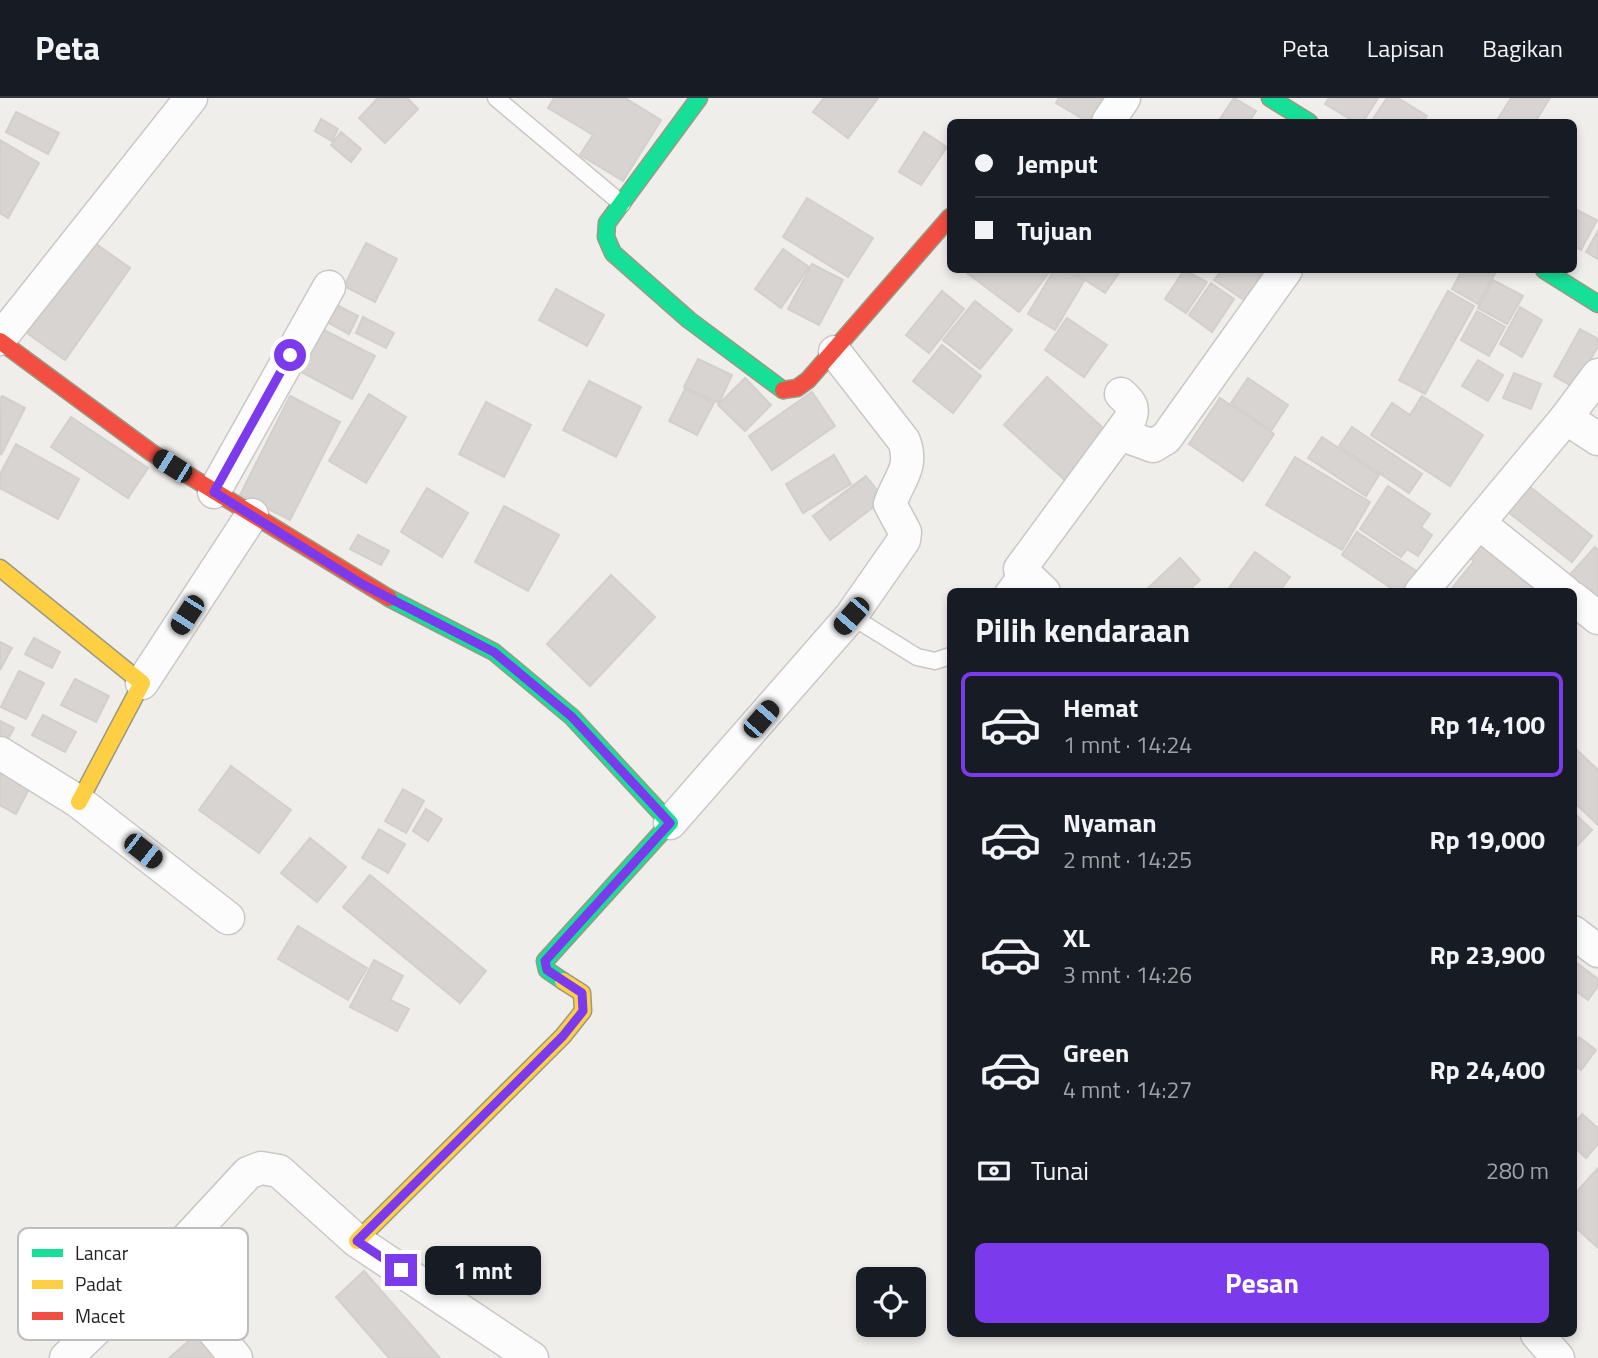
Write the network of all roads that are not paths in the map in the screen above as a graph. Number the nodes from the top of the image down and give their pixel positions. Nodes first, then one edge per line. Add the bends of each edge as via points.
1 (191, 98) edge
2 (496, 98) edge
3 (699, 98) edge
4 (1124, 98) edge
5 (1270, 98) edge
6 (1110, 119) edge
7 (1304, 119) edge
8 (622, 204) junction
9 (947, 221) edge
10 (1284, 273) edge
11 (1549, 273) edge
12 (329, 287) dead end
13 (1598, 304) edge
14 (0, 340) edge
15 (835, 352) junction
16 (1598, 375) edge
17 (1121, 394) dead end
18 (1566, 418) junction
19 (1120, 434) junction
20 (1598, 439) edge
21 (214, 492) junction
22 (252, 515) junction
23 (1479, 523) junction
24 (0, 568) edge
25 (1012, 580) edge
26 (1033, 588) edge
27 (1424, 588) edge
28 (1560, 588) edge
29 (1577, 601) edge
30 (851, 616) junction
31 (1598, 618) edge
32 (947, 657) edge
33 (142, 684) junction
34 (0, 753) edge
35 (79, 802) junction
36 (670, 823) junction
37 (228, 918) dead end
38 (1577, 935) edge
39 (1598, 951) edge
40 (197, 1228) edge
41 (357, 1241) junction
42 (1540, 1337) edge
43 (85, 1340) edge
44 (221, 1340) edge
45 (66, 1358) edge
46 (236, 1358) edge
47 (532, 1358) edge
48 (1558, 1358) edge

1 - 14 street
2 - 8 lane
3 - 8 street
4 - 6 street
5 - 7 street
8 - 15 street via 607,223 606,237 613,253 768,382 782,390 797,388
9 - 15 street
10 - 19 street via 1166,438 1153,446
11 - 13 street
12 - 21 street
14 - 21 street via 152,453
15 - 30 street via 904,441 909,454 907,470 890,504 905,531 904,540
16 - 18 street
17 - 19 street via 1133,413
18 - 20 street
18 - 23 street
19 - 25 street
21 - 22 street
22 - 33 street
22 - 36 street via 362,584 494,652 572,717
23 - 27 street
23 - 28 street
24 - 33 street
25 - 26 street
29 - 31 street
30 - 32 lane via 917,657 935,661
30 - 36 street
33 - 35 street
34 - 35 street
35 - 37 street
36 - 41 street via 545,961 547,970 582,993 583,1011
38 - 39 street
40 - 41 street via 248,1173 261,1168 279,1171
41 - 47 street
42 - 48 street
43 - 45 street
44 - 46 street

